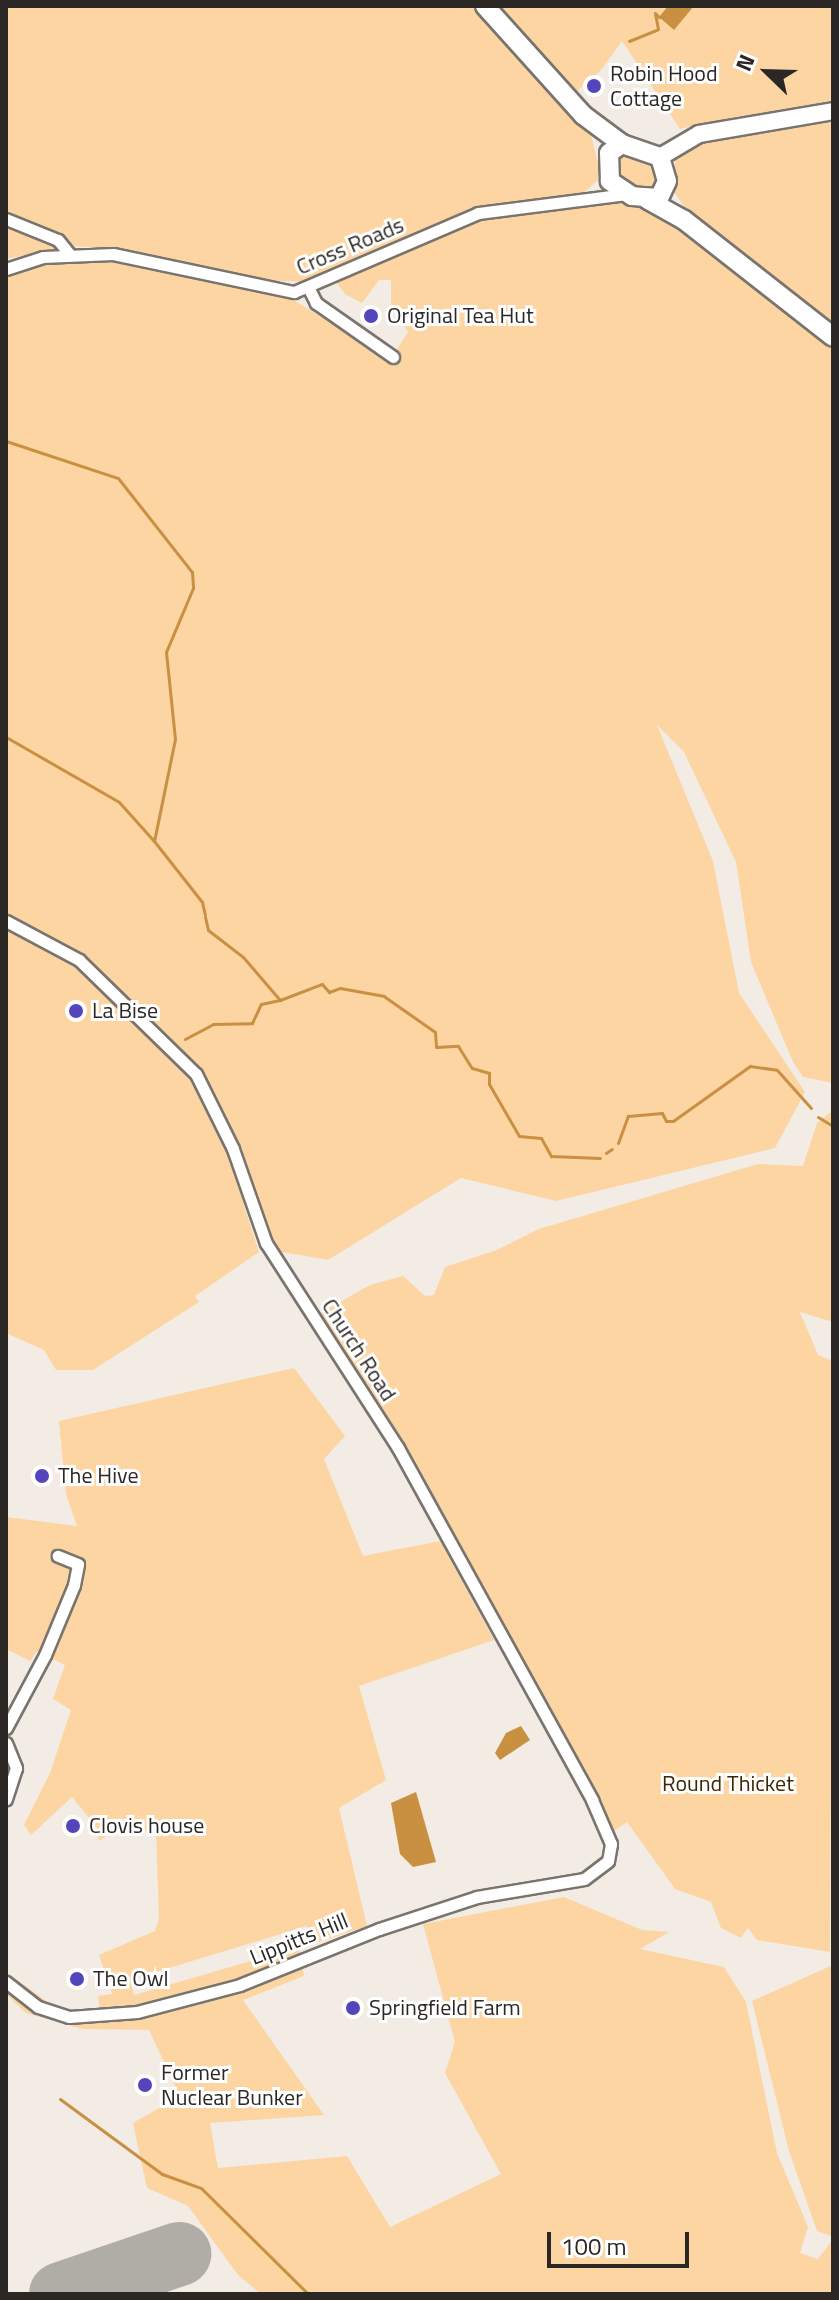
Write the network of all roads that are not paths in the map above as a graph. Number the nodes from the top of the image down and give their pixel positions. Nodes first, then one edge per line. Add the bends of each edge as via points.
1 (485, 6) edge
2 (833, 111) edge
3 (596, 128) junction
4 (622, 144) junction
5 (660, 157) junction
6 (608, 169) junction
7 (665, 188) junction
8 (627, 194) junction
9 (596, 198) junction
10 (648, 200) junction
11 (6, 219) edge
12 (684, 220) junction
13 (70, 255) junction
14 (6, 269) edge
15 (309, 289) junction
16 (833, 337) edge
17 (393, 357) dead end
18 (6, 921) edge
19 (58, 1556) dead end
20 (6, 1728) edge
21 (6, 1743) edge
22 (6, 1799) edge
23 (608, 1861) joint
24 (6, 1982) edge

1 - 3 main road
2 - 5 street via 699,134
3 - 4 main road
3 - 6 main road
4 - 5 main road
4 - 6 main road
5 - 7 main road
6 - 8 main road
6 - 9 street
7 - 10 main road via 659,198
7 - 12 main road
8 - 9 street, Cross Roads
8 - 10 main road
9 - 15 street, Cross Roads via 478,213
10 - 12 main road
11 - 13 street via 58,240
12 - 16 main road
13 - 14 street, Cross Roads
13 - 15 street, Cross Roads via 143,258 285,291
15 - 17 street via 316,303
18 - 23 street, Church Road via 79,960 196,1074 233,1149 266,1243 423,1492 600,1814 610,1839
19 - 20 street via 78,1564 74,1585
21 - 22 street via 16,1768
23 - 24 street, Lippitts Hill via 584,1879 477,1897 379,1929 240,1985 137,2012 69,2017 38,2007

